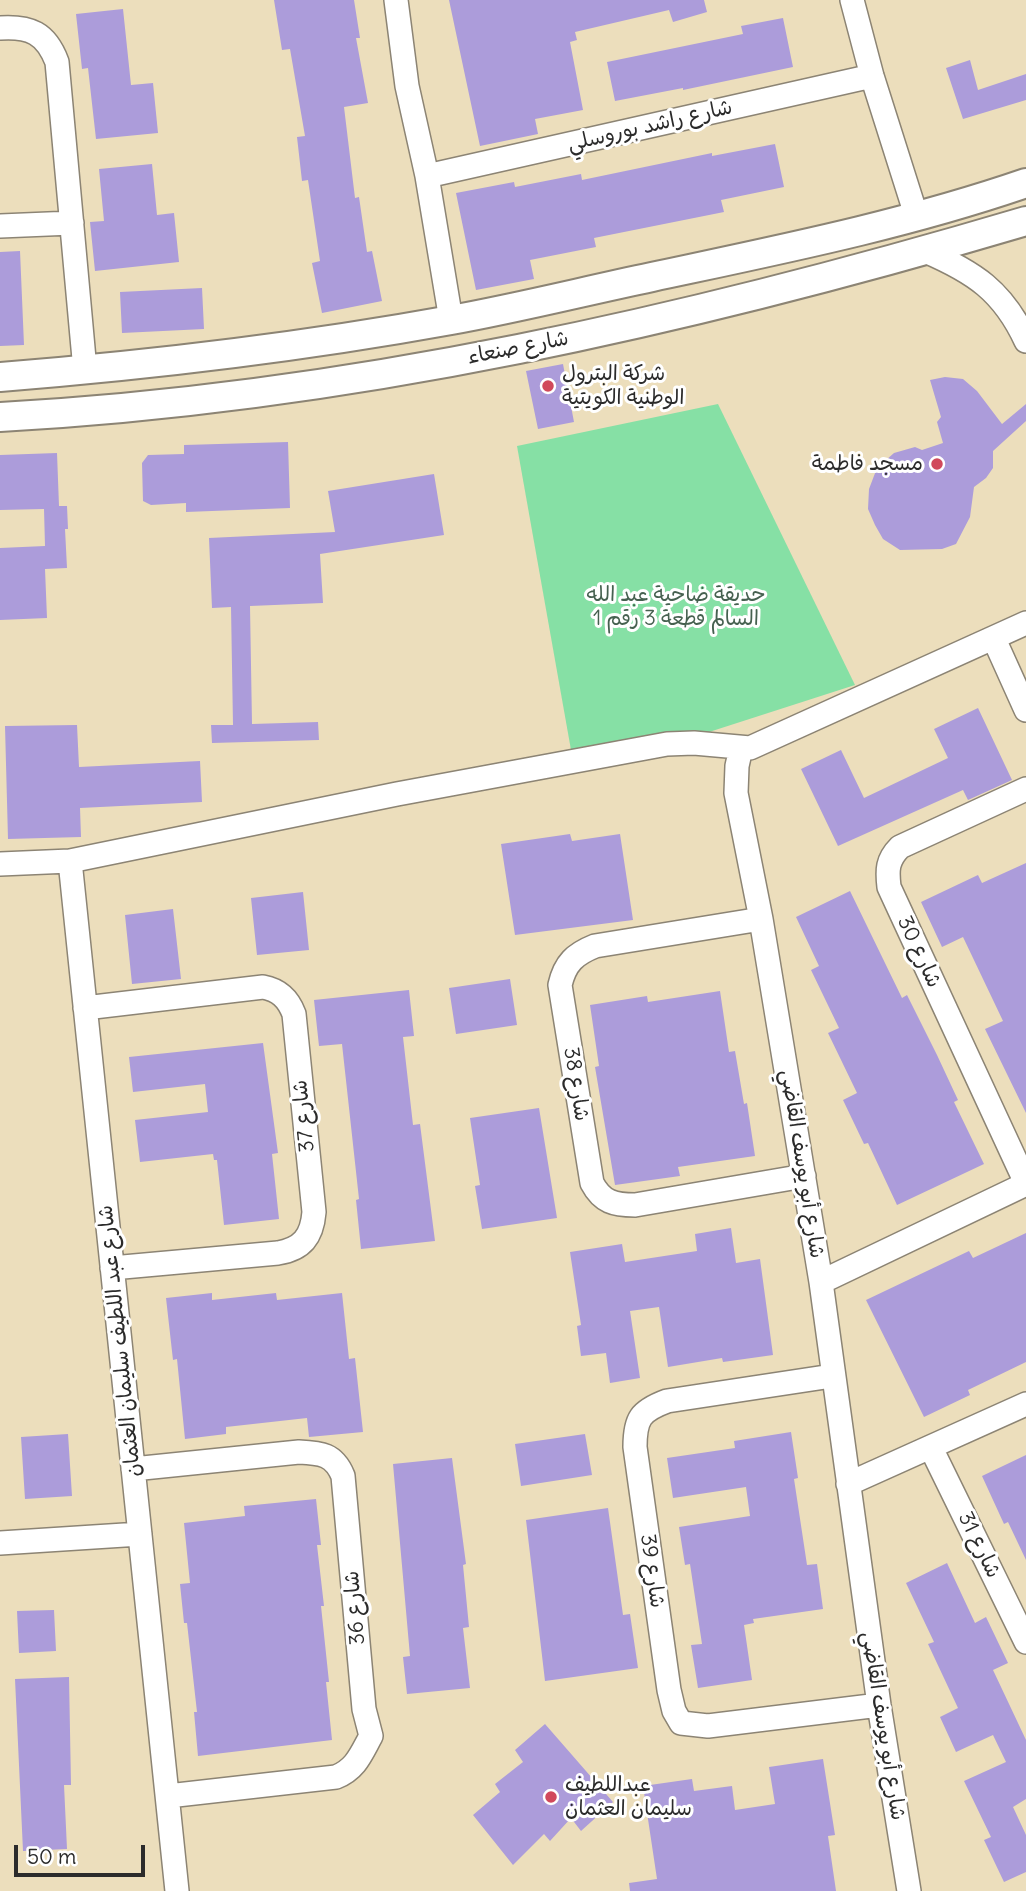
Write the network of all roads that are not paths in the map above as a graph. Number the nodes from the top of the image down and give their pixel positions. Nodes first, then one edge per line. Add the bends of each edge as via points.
1 (396, 0) edge
2 (852, 0) edge
3 (0, 28) edge
4 (873, 76) junction
5 (427, 176) junction
6 (1026, 183) edge
7 (917, 218) junction
8 (1026, 221) edge
9 (72, 223) junction
10 (0, 226) edge
11 (839, 237) junction
12 (925, 251) junction
13 (767, 253) junction
14 (846, 272) junction
15 (782, 289) junction
16 (452, 320) junction
17 (1024, 326) edge
18 (85, 370) junction
19 (0, 377) edge
20 (0, 417) edge
21 (1026, 623) edge
22 (993, 639) junction
23 (1026, 710) edge
24 (741, 748) junction
25 (1026, 789) edge
26 (70, 861) junction
27 (0, 864) edge
28 (761, 919) junction
29 (85, 1008) junction
30 (804, 1176) junction
31 (1026, 1184) edge
32 (112, 1268) junction
33 (821, 1282) junction
34 (832, 1376) junction
35 (1026, 1404) edge
36 (932, 1448) junction
37 (133, 1469) junction
38 (848, 1484) junction
39 (140, 1534) junction
40 (0, 1543) edge
41 (1026, 1642) edge
42 (879, 1705) junction
43 (168, 1796) junction
44 (177, 1891) edge
45 (909, 1891) edge

1 - 5 street via 407,86
2 - 4 street
3 - 9 street via 29,30 52,47
4 - 5 street, شارع راشد بوروسلي
4 - 7 street
5 - 16 street
6 - 7 main road, شارع صنعاء
7 - 11 main road, شارع صنعاء
8 - 12 main road, شارع صنعاء
9 - 10 street
9 - 18 street
11 - 13 main road, شارع صنعاء
11 - 14 main road via 832,242 827,258 838,271
12 - 14 main road, شارع صنعاء
12 - 17 street via 979,277
13 - 15 main road via 790,259 795,270 792,281
13 - 16 main road, شارع صنعاء
14 - 15 main road, شارع صنعاء
15 - 20 main road, شارع صنعاء via 604,332 352,380
16 - 18 main road, شارع صنعاء via 258,351
18 - 19 main road, شارع صنعاء
21 - 22 street
22 - 23 street
22 - 24 street via 750,748
24 - 26 street via 667,744
24 - 28 street, شارع أبو يوسف القاضي via 736,793
25 - 31 street, شارع 30 via 900,847 888,863 887,874
26 - 27 street
26 - 29 street, شارع عبد اللطيف سليمان العثمان
28 - 30 street, شارع أبو يوسف القاضي
28 - 30 street, شارع 38 via 595,946 570,960 560,985 592,1183 606,1201 635,1205
29 - 32 street, شارع عبد اللطيف سليمان العثمان
29 - 32 street, شارع 37 via 248,987 274,989 284,996 293,1014 314,1212 313,1227 300,1246 278,1253
30 - 33 street, شارع أبو يوسف القاضي
31 - 33 street, شارع 30
32 - 37 street, شارع عبد اللطيف سليمان العثمان
33 - 34 street, شارع أبو يوسف القاضي
34 - 38 street, شارع أبو يوسف القاضي
34 - 42 street, شارع 39 via 667,1401 653,1406 637,1422 635,1447 669,1690 681,1723 692,1726
35 - 36 street
36 - 38 street
36 - 41 street, شارع 31
37 - 39 street, شارع عبد اللطيف سليمان العثمان
37 - 43 street, شارع 36 via 299,1452 317,1452 338,1464 364,1709 371,1736 349,1772 336,1777
38 - 42 street, شارع أبو يوسف القاضي
39 - 40 street
39 - 43 street, شارع عبد اللطيف سليمان العثمان
42 - 45 street, شارع أبو يوسف القاضي
43 - 44 street, شارع عبد اللطيف سليمان العثمان

